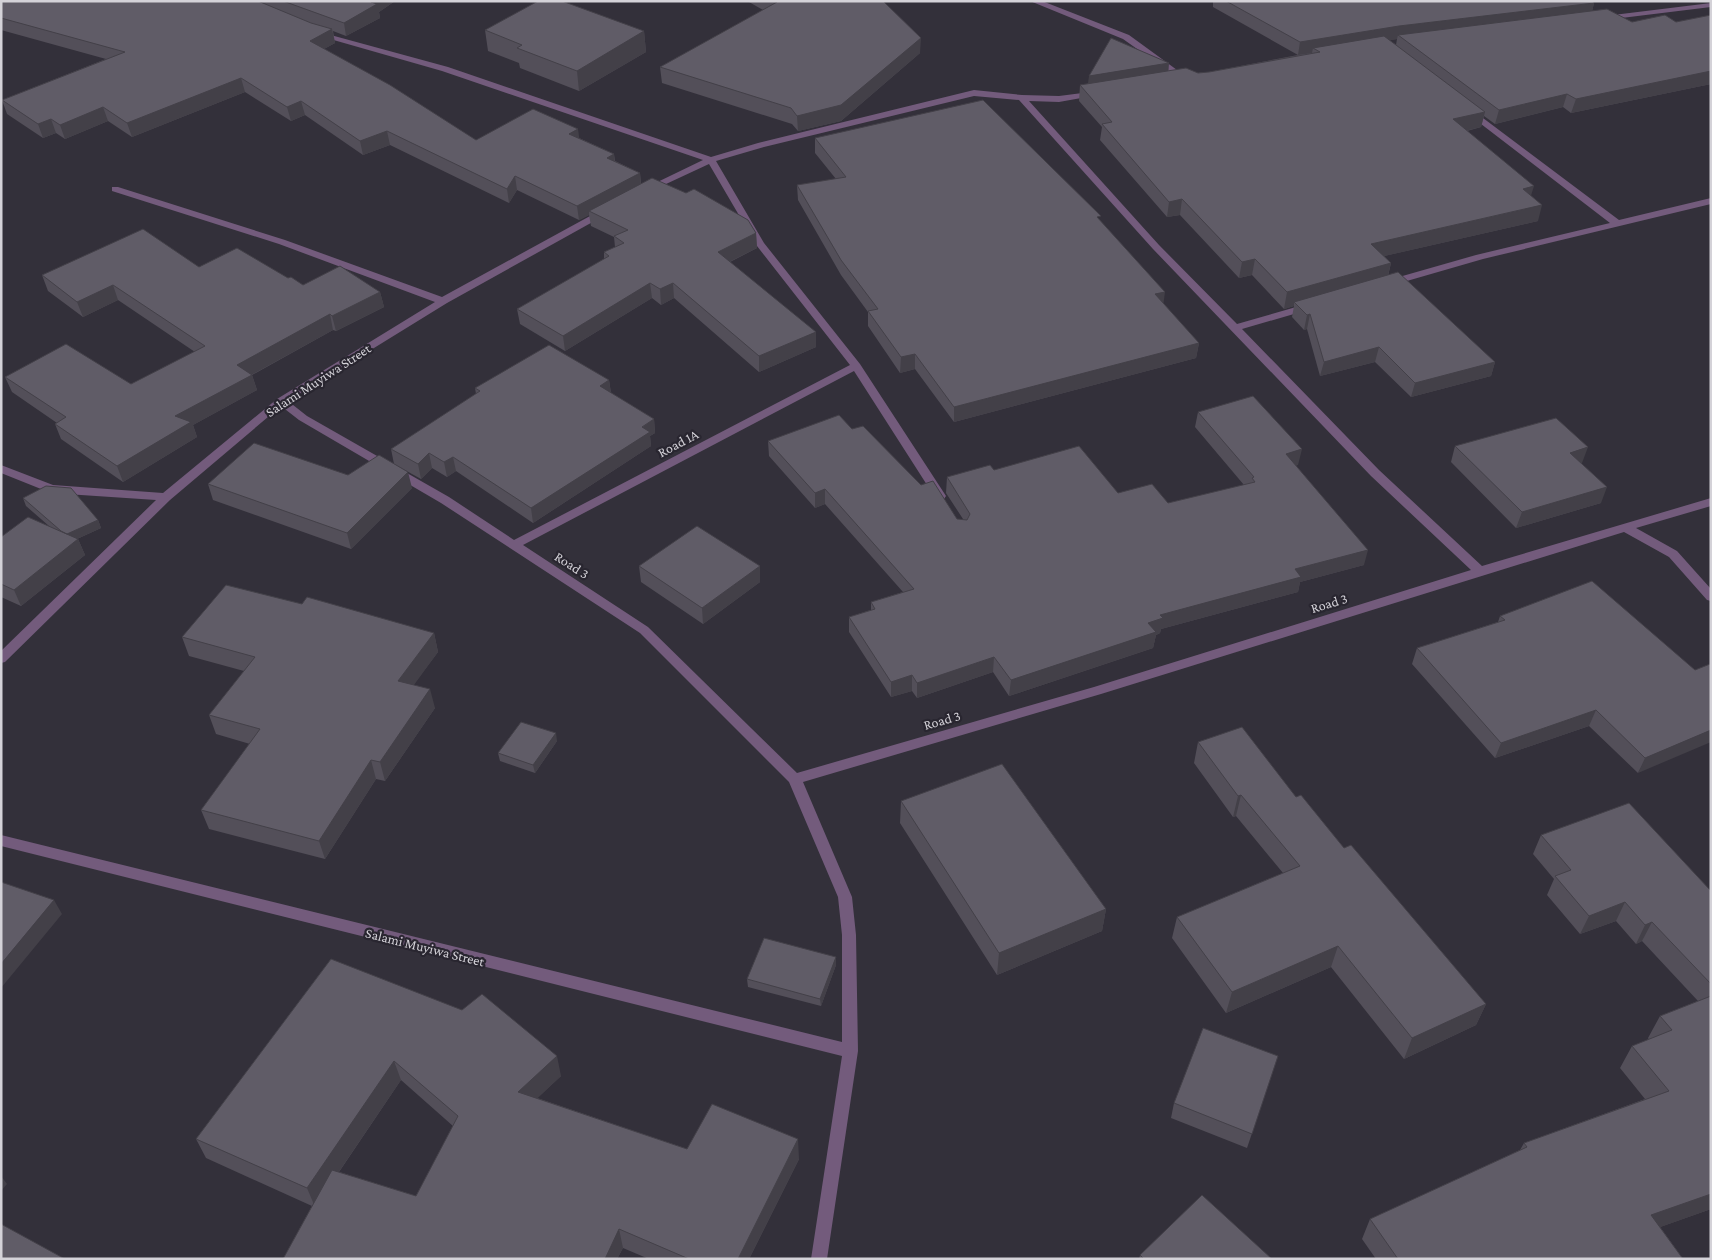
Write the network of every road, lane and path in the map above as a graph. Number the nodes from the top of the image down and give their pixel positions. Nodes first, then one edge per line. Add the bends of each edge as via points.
1 (1034, 1) edge
2 (1711, 5) edge
3 (1593, 19) edge
4 (309, 29) edge
5 (1196, 76) edge
6 (1184, 78) junction
7 (1174, 80) edge
8 (1107, 91) edge
9 (1022, 98) junction
10 (1461, 105) edge
11 (711, 160) junction
12 (115, 189) dead end
13 (641, 193) edge
14 (1711, 201) edge
15 (615, 206) edge
16 (1616, 223) junction
17 (1376, 287) edge
18 (443, 300) junction
19 (1320, 303) edge
20 (1235, 328) junction
21 (856, 366) junction
22 (281, 401) junction
23 (1, 469) edge
24 (166, 497) junction
25 (1711, 502) edge
26 (946, 505) edge
27 (1626, 528) junction
28 (514, 545) junction
29 (1480, 572) junction
30 (1711, 597) edge
31 (1, 659) edge
32 (795, 779) junction
33 (1, 840) edge
34 (850, 1051) junction
35 (819, 1259) edge

1 - 6 street via 1126,37
2 - 3 street
4 - 11 street via 445,69
5 - 6 street
6 - 7 street
8 - 9 street via 1059,99
9 - 11 street via 974,94
9 - 20 street via 1156,247
10 - 16 street
11 - 13 street
11 - 21 street via 760,244
12 - 18 street via 282,242
14 - 16 street
15 - 18 street, Salami Muyiwa Street
16 - 17 street
18 - 22 street, Salami Muyiwa Street
19 - 20 street
20 - 29 street via 1374,473
21 - 26 street
21 - 28 street, Road 1A
22 - 24 street, Salami Muyiwa Street
22 - 28 street, Road 3 via 303,418 445,500
23 - 24 street via 51,489
24 - 31 street, Salami Muyiwa Street
25 - 27 street, Road 3
27 - 29 street, Road 3
27 - 30 street via 1673,554
28 - 32 street, Road 3 via 644,630
29 - 32 street, Road 3 via 1096,691
32 - 34 street via 845,897
33 - 34 street, Salami Muyiwa Street
34 - 35 street

